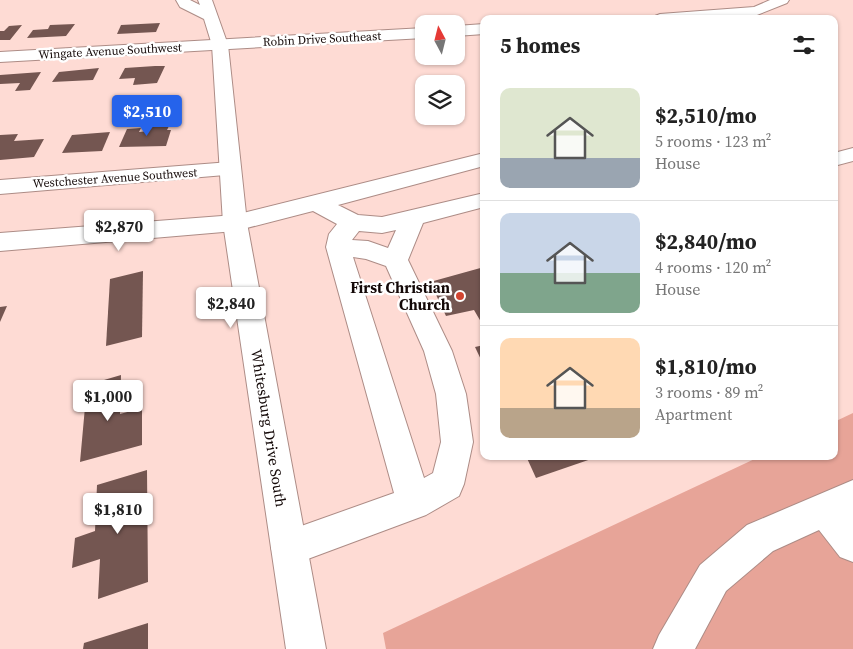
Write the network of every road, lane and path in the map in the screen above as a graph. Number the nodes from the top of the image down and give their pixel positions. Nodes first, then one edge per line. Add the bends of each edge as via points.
1 (184, 0) edge
2 (782, 0) edge
3 (208, 8) edge
4 (708, 15) edge
5 (480, 29) edge
6 (465, 30) edge
7 (415, 33) edge
8 (220, 45) junction
9 (0, 57) edge
10 (853, 154) edge
11 (838, 159) edge
12 (480, 160) edge
13 (230, 169) junction
14 (0, 187) edge
15 (480, 201) edge
16 (316, 204) junction
17 (414, 218) junction
18 (235, 223) junction
19 (354, 223) junction
20 (0, 242) edge
21 (338, 247) junction
22 (396, 260) junction
23 (414, 503) junction
24 (839, 503) edge
25 (853, 544) edge
26 (289, 548) junction
27 (306, 649) edge
28 (673, 649) edge

1 - 3 street via 185,4
2 - 4 street via 757,11
3 - 8 street, Whitesburg Drive South
5 - 6 street
7 - 8 street, Robin Drive Southeast
8 - 9 street, Wingate Avenue Southwest
8 - 13 street, Whitesburg Drive South
10 - 11 street
12 - 16 street
13 - 14 street, Westchester Avenue Southwest
13 - 18 street, Whitesburg Drive South
15 - 17 street
16 - 18 street
16 - 19 street
17 - 19 street via 382,225
17 - 22 street
18 - 20 street
18 - 26 street, Whitesburg Drive South
19 - 21 street via 341,234
21 - 22 street via 368,250
21 - 23 street
22 - 23 street via 438,351 450,394 457,442 447,484
23 - 26 street
24 - 25 street
24 - 28 street via 760,538 713,578
26 - 27 street, Whitesburg Drive South

